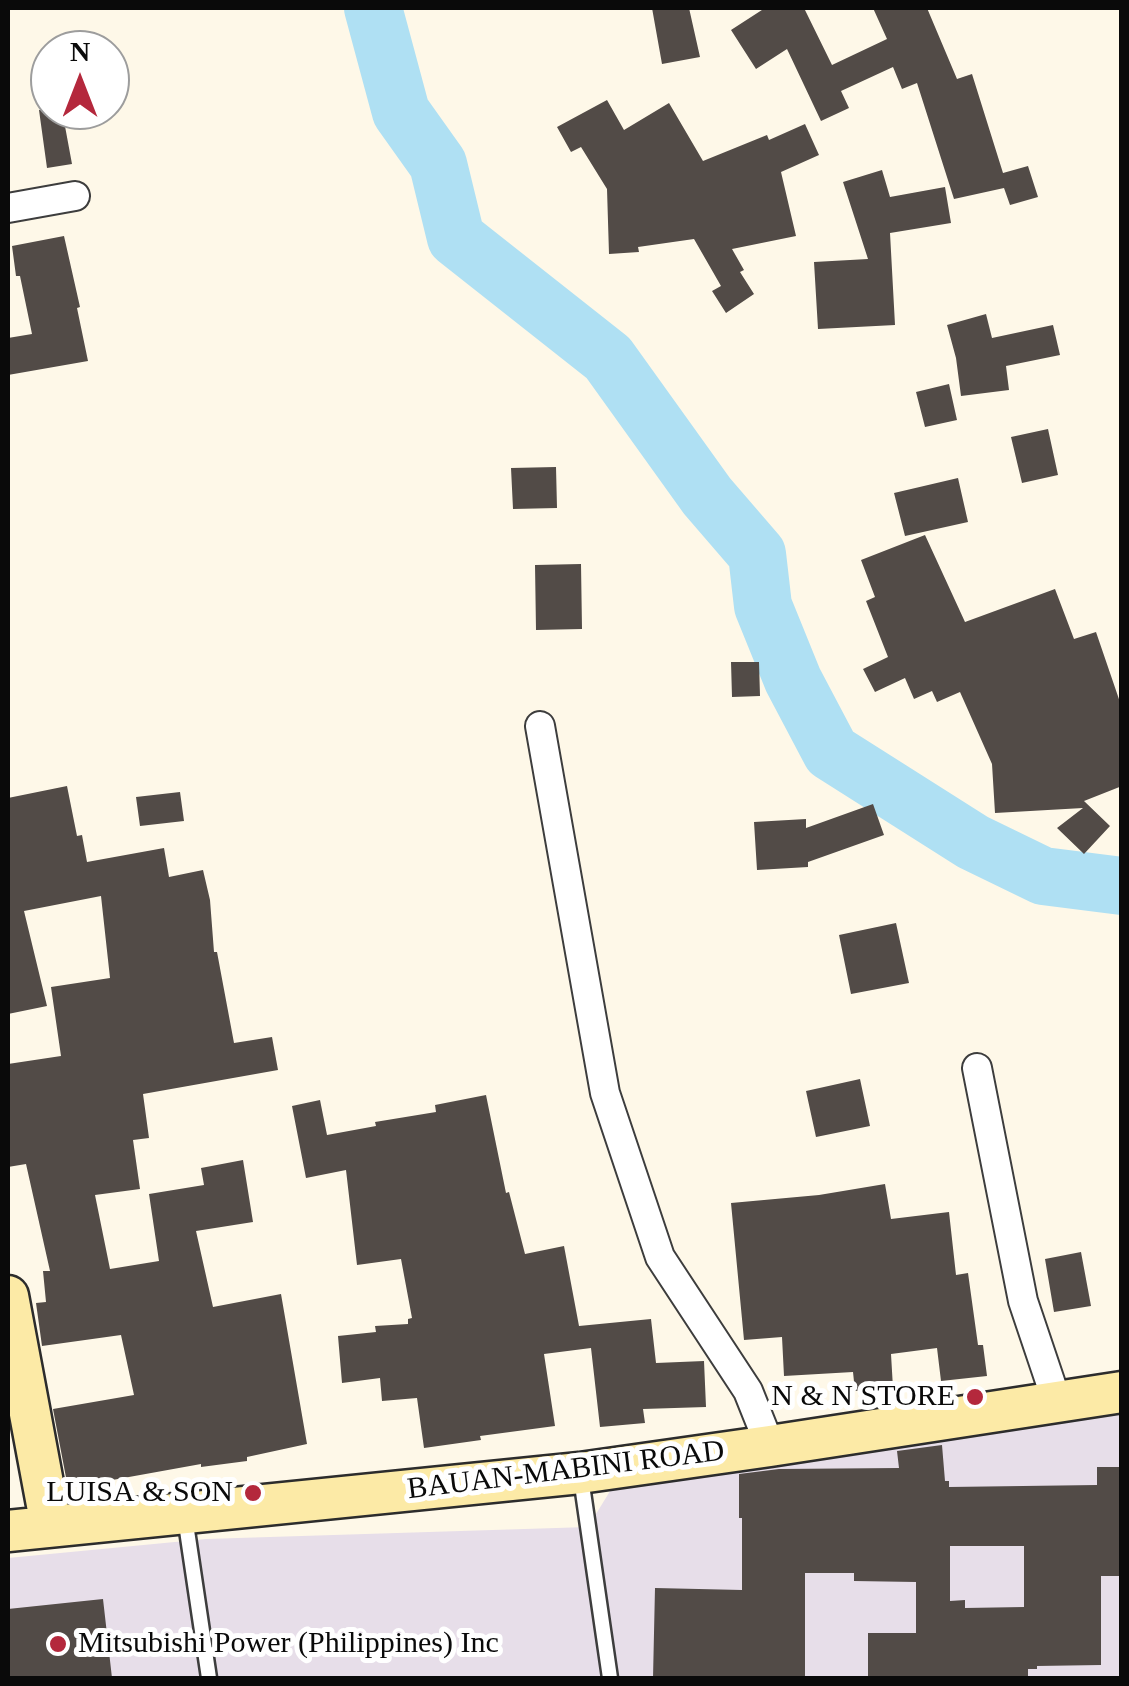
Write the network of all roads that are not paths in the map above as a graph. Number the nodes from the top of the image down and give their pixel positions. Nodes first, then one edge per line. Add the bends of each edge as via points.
1 (75, 196) dead end
2 (8, 208) edge
3 (540, 726) dead end
4 (977, 1068) dead end
5 (8, 1296) edge
6 (1122, 1392) edge
7 (1057, 1402) junction
8 (770, 1446) junction
9 (580, 1472) junction
10 (184, 1511) junction
11 (52, 1526) junction
12 (8, 1531) edge
13 (209, 1678) edge
14 (610, 1678) edge

1 - 2 street
3 - 8 street via 604,1093 660,1257 748,1391
4 - 7 street via 1024,1302
5 - 11 main road
6 - 7 main road, BAUAN-MABINI ROAD
7 - 8 main road, BAUAN-MABINI ROAD
8 - 9 main road, BAUAN-MABINI ROAD
9 - 10 main road, BAUAN-MABINI ROAD
9 - 14 lane
10 - 11 main road, BAUAN-MABINI ROAD
10 - 13 lane
11 - 12 main road, BAUAN-MABINI ROAD

